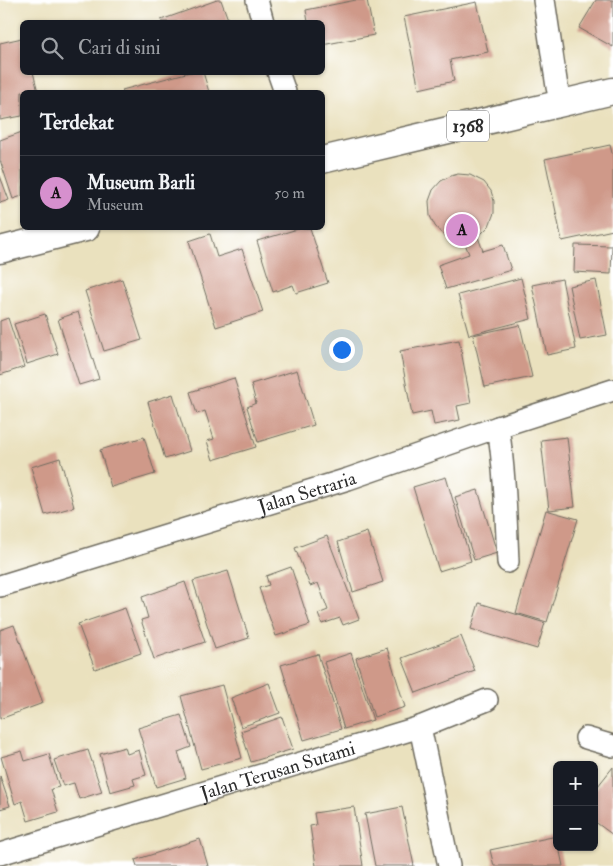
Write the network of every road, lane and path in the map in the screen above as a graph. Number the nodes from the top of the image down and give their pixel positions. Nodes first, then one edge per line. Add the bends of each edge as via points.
1 (256, 0) edge
2 (544, 0) edge
3 (262, 20) edge
4 (279, 75) edge
5 (284, 90) edge
6 (613, 91) edge
7 (561, 104) junction
8 (325, 159) edge
9 (75, 230) edge
10 (0, 250) edge
11 (613, 390) edge
12 (498, 427) junction
13 (508, 562) dead end
14 (0, 586) edge
15 (487, 700) dead end
16 (420, 727) junction
17 (586, 738) dead end
18 (613, 746) edge
19 (0, 854) edge
20 (450, 866) edge

1 - 3 street
2 - 7 street
4 - 5 street
6 - 7 main road, 1368
7 - 8 main road, 1368
9 - 10 main road
11 - 12 street, Jalan Setraria
12 - 13 street
12 - 14 street, Jalan Setraria via 338,482
15 - 16 street, Jalan Terusan Sutami
16 - 19 street, Jalan Terusan Sutami
16 - 20 street
17 - 18 street

